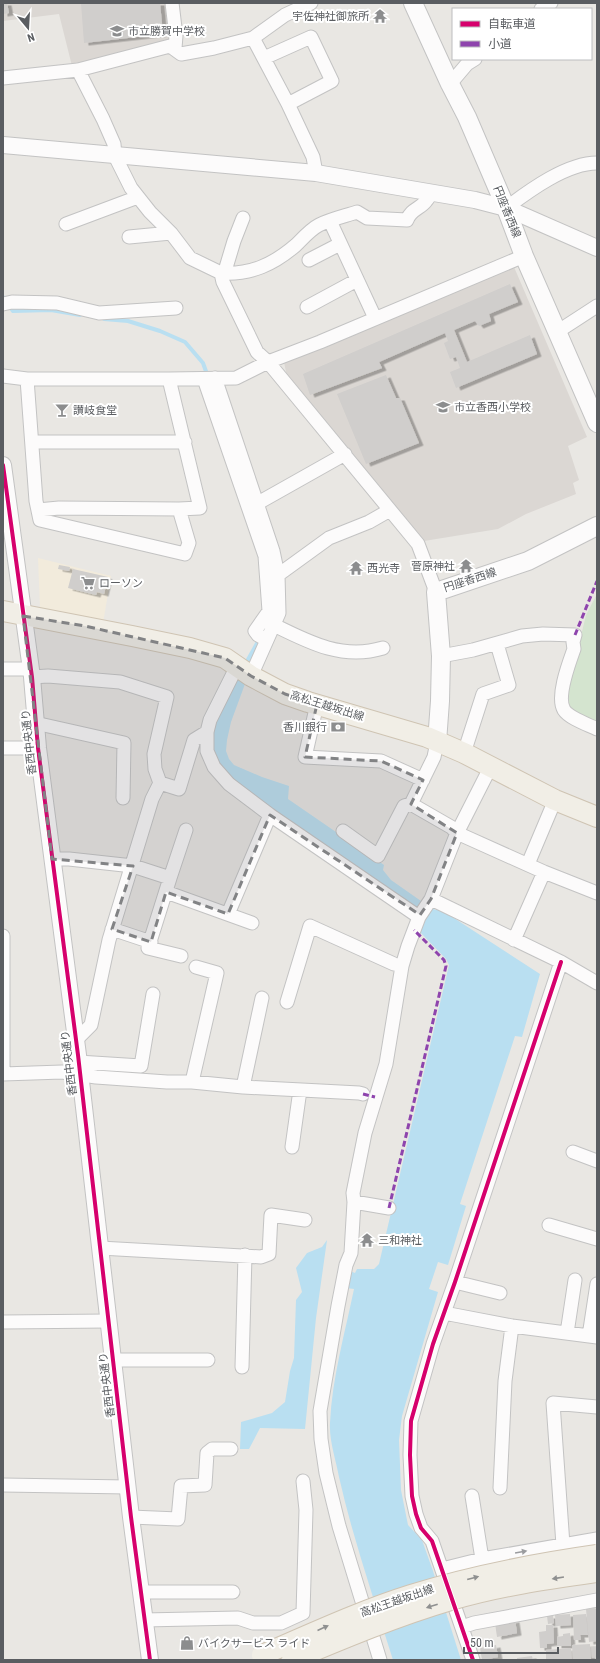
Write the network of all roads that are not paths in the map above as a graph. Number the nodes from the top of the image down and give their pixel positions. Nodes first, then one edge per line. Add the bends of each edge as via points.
1 (172, 3) edge
2 (312, 3) edge
3 (413, 3) edge
4 (253, 38) junction
5 (175, 48) junction
6 (264, 58) junction
7 (473, 60) edge
8 (78, 70) junction
9 (3, 78) edge
10 (450, 84) junction
11 (288, 104) junction
12 (3, 145) edge
13 (115, 156) junction
14 (597, 163) edge
15 (316, 173) junction
16 (431, 192) junction
17 (138, 198) junction
18 (506, 208) junction
19 (243, 218) dead end
20 (330, 221) junction
21 (66, 224) dead end
22 (171, 233) junction
23 (129, 236) dead end
24 (340, 244) junction
25 (597, 248) edge
26 (524, 256) junction
27 (309, 260) dead end
28 (221, 273) junction
29 (357, 280) junction
30 (8, 303) edge
31 (597, 306) edge
32 (307, 307) dead end
33 (176, 308) dead end
34 (375, 318) junction
35 (557, 332) junction
36 (268, 362) junction
37 (3, 376) edge
38 (27, 378) junction
39 (210, 378) junction
40 (169, 379) junction
41 (597, 423) edge
42 (32, 442) junction
43 (185, 442) junction
44 (345, 454) junction
45 (3, 465) edge
46 (253, 505) junction
47 (179, 509) junction
48 (38, 510) junction
49 (390, 510) junction
50 (597, 526) edge
51 (278, 575) junction
52 (436, 592) junction
53 (274, 609) junction
54 (3, 612) edge
55 (23, 616) junction
56 (274, 625) junction
57 (263, 638) junction
58 (497, 644) junction
59 (383, 648) dead end
60 (441, 656) junction
61 (3, 669) edge
62 (244, 671) junction
63 (31, 673) junction
64 (316, 704) junction
65 (35, 723) junction
66 (597, 729) edge
67 (207, 732) junction
68 (437, 742) junction
69 (3, 748) edge
70 (38, 748) junction
71 (464, 753) junction
72 (490, 768) junction
73 (422, 780) junction
74 (160, 783) junction
75 (123, 798) dead end
76 (555, 800) junction
77 (411, 804) junction
78 (270, 815) junction
79 (597, 817) edge
80 (186, 830) dead end
81 (343, 831) dead end
82 (457, 833) junction
83 (52, 859) junction
84 (528, 864) junction
85 (133, 866) junction
86 (544, 872) junction
87 (170, 878) junction
88 (166, 892) junction
89 (597, 893) edge
90 (429, 901) junction
91 (228, 914) junction
92 (419, 916) junction
93 (252, 923) dead end
94 (112, 929) junction
95 (3, 936) edge
96 (514, 940) junction
97 (151, 942) junction
98 (181, 956) dead end
99 (561, 962) junction
100 (402, 966) junction
101 (196, 967) dead end
102 (597, 983) edge
103 (153, 994) dead end
104 (262, 998) dead end
105 (287, 1002) dead end
106 (76, 1040) junction
107 (79, 1069) junction
108 (3, 1074) edge
109 (192, 1082) junction
110 (243, 1087) junction
111 (300, 1090) junction
112 (363, 1094) dead end
113 (292, 1148) dead end
114 (573, 1152) dead end
115 (597, 1160) edge
116 (354, 1202) junction
117 (389, 1208) dead end
118 (305, 1220) dead end
119 (549, 1225) dead end
120 (597, 1239) edge
121 (100, 1248) junction
122 (245, 1255) junction
123 (575, 1280) dead end
124 (455, 1282) junction
125 (597, 1284) edge
126 (500, 1293) dead end
127 (444, 1313) junction
128 (108, 1321) junction
129 (3, 1322) edge
130 (512, 1326) junction
131 (567, 1333) junction
132 (593, 1337) edge
133 (113, 1360) junction
134 (208, 1360) dead end
135 (242, 1367) dead end
136 (597, 1407) edge
137 (231, 1449) dead end
138 (303, 1481) dead end
139 (3, 1485) edge
140 (128, 1488) junction
141 (500, 1488) dead end
142 (472, 1496) dead end
143 (131, 1517) junction
144 (597, 1539) edge
145 (563, 1545) junction
146 (597, 1554) edge
147 (482, 1559) junction
148 (442, 1569) junction
149 (597, 1572) edge
150 (141, 1592) junction
151 (233, 1592) dead end
152 (597, 1600) edge
153 (292, 1618) junction
154 (144, 1620) junction
155 (462, 1627) junction
156 (256, 1658) edge
157 (150, 1660) edge
158 (292, 1660) edge
159 (306, 1660) edge
160 (380, 1660) edge
161 (473, 1660) edge

1 - 5 street
2 - 4 street via 285,15
3 - 10 main road, 円座香西線
4 - 5 street via 181,54
4 - 6 street
5 - 8 street via 170,46
6 - 11 street
6 - 11 street via 311,37 332,81
7 - 10 street
8 - 9 street
8 - 13 street via 114,144
10 - 18 main road, 円座香西線
11 - 15 street via 313,157
12 - 13 street
13 - 15 street
13 - 17 street
14 - 18 street via 586,163 570,168 521,196
15 - 16 street
16 - 18 street
16 - 20 street via 426,202 415,208 407,220 367,218 357,212
17 - 21 street
17 - 22 street
18 - 25 street
18 - 26 main road, 円座香西線
19 - 28 street via 225,271
20 - 24 street
20 - 28 street via 318,225 292,249 267,264 236,274
22 - 23 street
22 - 28 street via 190,258
24 - 27 street
24 - 29 street
26 - 34 street
26 - 35 main road, 円座香西線
28 - 36 street via 222,282 257,352
29 - 32 street
29 - 34 street
30 - 33 street via 56,303 99,313
31 - 35 street
34 - 36 street
35 - 41 main road, 円座香西線
36 - 39 street via 236,378
36 - 44 street
37 - 38 street
38 - 40 street
38 - 42 street
39 - 40 street
39 - 46 street
40 - 43 street
42 - 43 street
42 - 48 street
43 - 47 street via 200,508
44 - 46 street
44 - 49 street
45 - 55 street, 香西中央通り
46 - 51 street via 273,551
46 - 53 street via 266,556
47 - 48 street
47 - 48 street via 189,543 185,554 40,520
49 - 51 street via 369,522 329,538
49 - 52 street via 418,544
50 - 52 main road, 円座香西線 via 528,561
51 - 53 street
52 - 60 main road, 円座香西線
53 - 56 street via 279,613
53 - 57 street via 255,631
54 - 55 main road, 高松王越坂出線
55 - 62 main road, 高松王越坂出線 via 190,648 225,658
55 - 63 street, 香西中央通り
56 - 57 street
56 - 59 street via 327,648 360,653
57 - 62 street
58 - 60 street
58 - 66 street via 522,636 575,634 574,649 561,698 564,710
58 - 71 street via 510,685 483,694
60 - 68 main road, 円座香西線
61 - 63 street
62 - 64 main road, 高松王越坂出線 via 285,694
62 - 67 street via 210,720
63 - 65 street, 香西中央通り
63 - 74 street via 120,682 168,697 154,754 155,769
64 - 68 main road, 高松王越坂出線
64 - 73 street via 305,757 381,762
65 - 70 street, 香西中央通り
65 - 75 street via 124,743
67 - 74 street via 194,740 179,789
67 - 78 street via 208,751 214,767 229,784
68 - 71 main road, 高松王越坂出線
68 - 73 street via 434,756
69 - 70 street
70 - 83 street, 香西中央通り
71 - 72 main road, 高松王越坂出線
72 - 76 main road, 高松王越坂出線
72 - 82 street
73 - 77 street
74 - 85 street via 152,799
76 - 79 main road, 高松王越坂出線
76 - 84 street
77 - 81 street via 404,806 378,856
77 - 82 street
78 - 91 street
78 - 92 street
80 - 87 street
82 - 84 street
82 - 90 street
83 - 85 street
83 - 106 street, 香西中央通り
84 - 86 street
85 - 87 street
85 - 94 street
86 - 89 street
86 - 96 street
87 - 88 street
88 - 91 street
88 - 97 street
90 - 92 street
90 - 96 street
91 - 93 street
92 - 100 street
94 - 97 street
94 - 106 street via 91,1025
95 - 108 street
96 - 99 street
97 - 98 street via 148,948
99 - 102 street
99 - 124 street
100 - 105 street via 310,926
100 - 116 street via 386,1064 365,1133 353,1193
101 - 109 street via 217,974
103 - 107 street via 141,1066
104 - 110 street
106 - 107 street, 香西中央通り
107 - 108 street
107 - 109 street via 167,1082
107 - 121 street, 香西中央通り
109 - 110 street
110 - 111 street
111 - 112 street
111 - 113 street
114 - 115 street
116 - 117 street
116 - 160 street via 351,1253 346,1265 320,1411 321,1440 339,1526
118 - 122 street via 271,1215 269,1254 261,1257
119 - 120 street
121 - 122 street
121 - 128 street, 香西中央通り
122 - 135 street
123 - 131 street
124 - 126 street
124 - 127 street
125 - 132 street
127 - 130 street
127 - 148 street via 411,1421 410,1455 412,1496 416,1514 421,1528 432,1541
128 - 129 street
128 - 133 street, 香西中央通り
130 - 131 street
130 - 141 street via 505,1382
131 - 132 street
133 - 134 street
133 - 140 street, 香西中央通り
136 - 145 street via 553,1403
137 - 143 street via 212,1449 207,1453 205,1484 181,1486 178,1519
138 - 153 street via 306,1510 303,1613
139 - 140 street
140 - 143 street, 香西中央通り
142 - 147 street
143 - 150 street, 香西中央通り
144 - 145 street
147 -> 145 street
156 -> 146 main road, 高松王越坂出線, bridge via 328,1626 410,1595 485,1574
147 - 148 street
148 - 155 street, bridge
149 -> 158 main road, 高松王越坂出線, bridge via 530,1582 452,1600 373,1627
150 - 151 street
150 - 154 street, 香西中央通り
152 - 155 street
153 - 154 street via 281,1623 253,1623 238,1618
153 - 159 street
154 - 157 street, 香西中央通り
155 - 161 street

